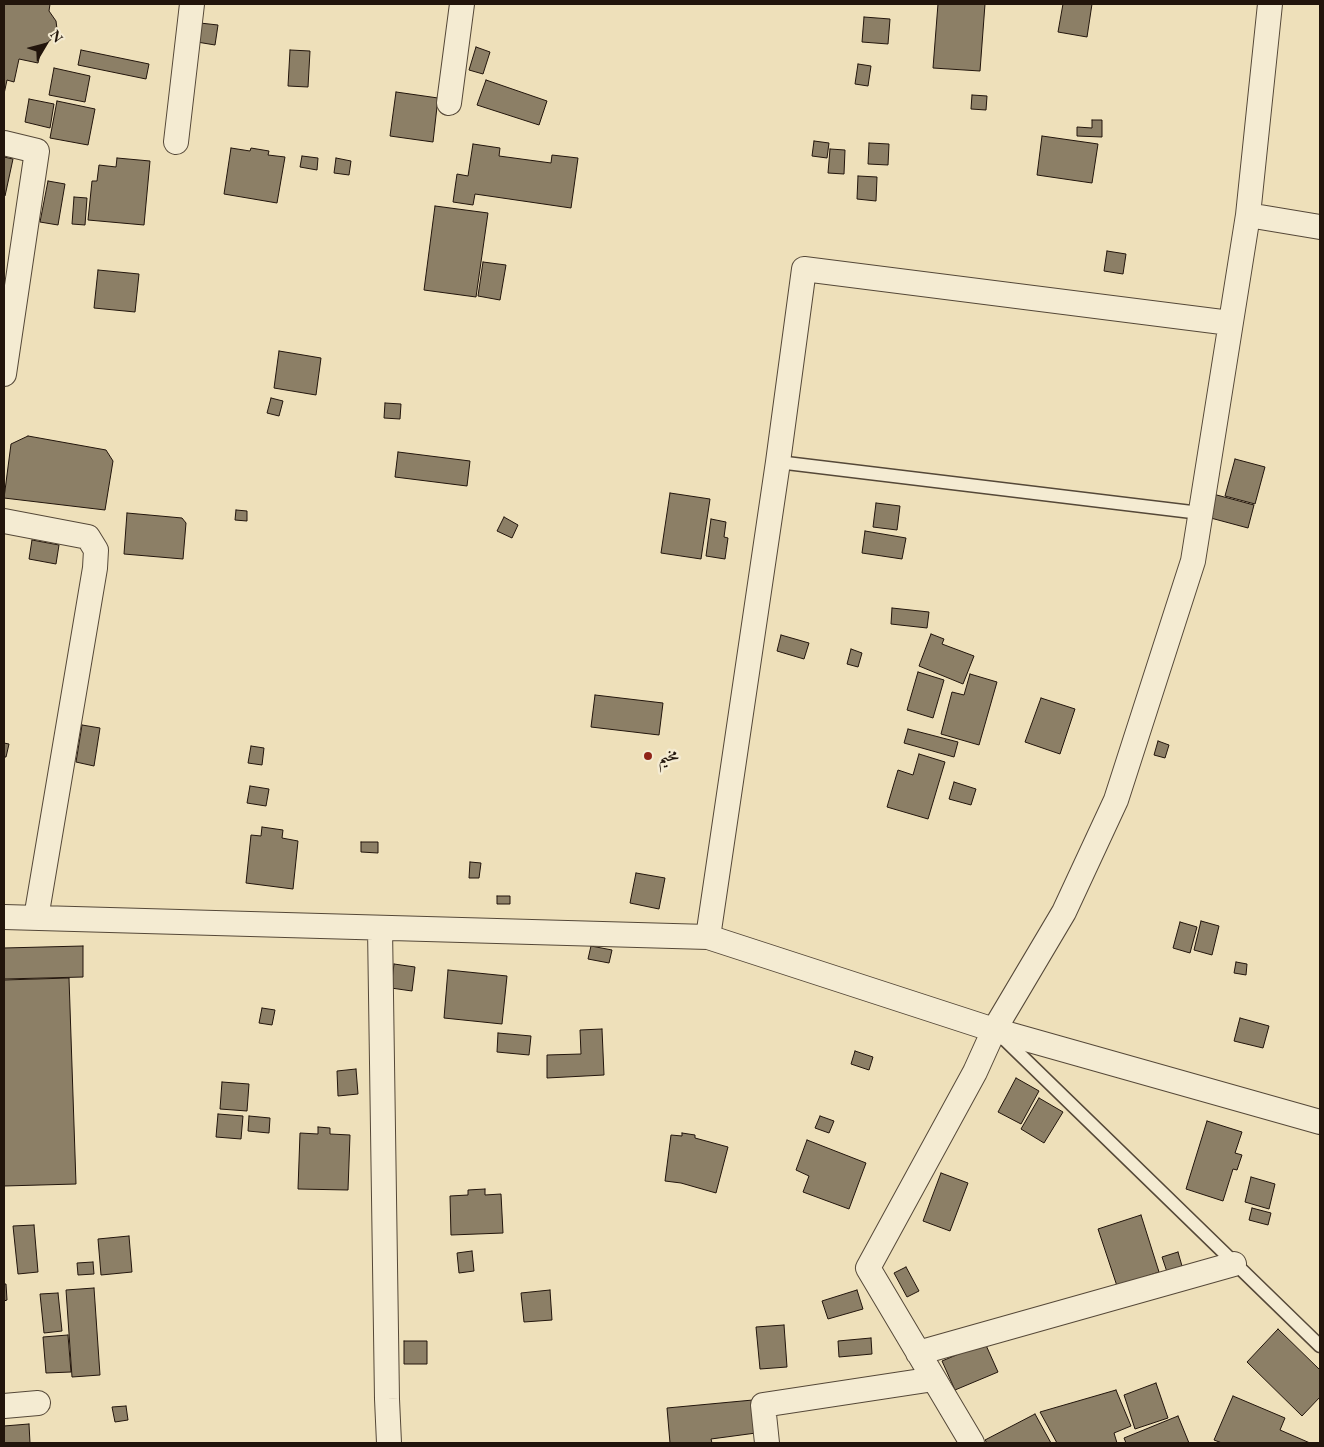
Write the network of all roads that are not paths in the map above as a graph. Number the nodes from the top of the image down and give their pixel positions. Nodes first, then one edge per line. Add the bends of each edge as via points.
1 (192, 4) edge
2 (462, 4) edge
3 (1270, 4) edge
4 (449, 103) dead end
5 (176, 142) dead end
6 (4, 143) edge
7 (1248, 215) junction
8 (1320, 227) edge
9 (1230, 323) junction
10 (4, 374) edge
11 (778, 462) junction
12 (1200, 513) junction
13 (4, 521) edge
14 (4, 917) edge
15 (36, 918) junction
16 (380, 928) junction
17 (708, 937) junction
18 (994, 1030) junction
19 (1320, 1122) edge
20 (1234, 1264) junction
21 (1320, 1346) edge
22 (918, 1353) junction
23 (934, 1379) junction
24 (38, 1403) dead end
25 (4, 1406) edge
26 (389, 1443) edge
27 (767, 1443) edge
28 (972, 1443) edge

1 - 5 street
2 - 4 street
3 - 7 street
6 - 10 street via 38,151
7 - 8 street
7 - 9 street
9 - 11 street via 804,269
9 - 12 street
11 - 12 lane
11 - 17 street
12 - 18 street via 1193,561 1116,800 1064,912
13 - 15 street via 88,537 96,550
14 - 15 street
15 - 16 street
16 - 17 street
16 - 26 street
17 - 18 street
18 - 19 street
18 - 20 lane
18 - 22 street via 975,1072 868,1268
20 - 21 lane
20 - 22 street
22 - 23 street
23 - 27 street via 763,1405
23 - 28 street
24 - 25 street

